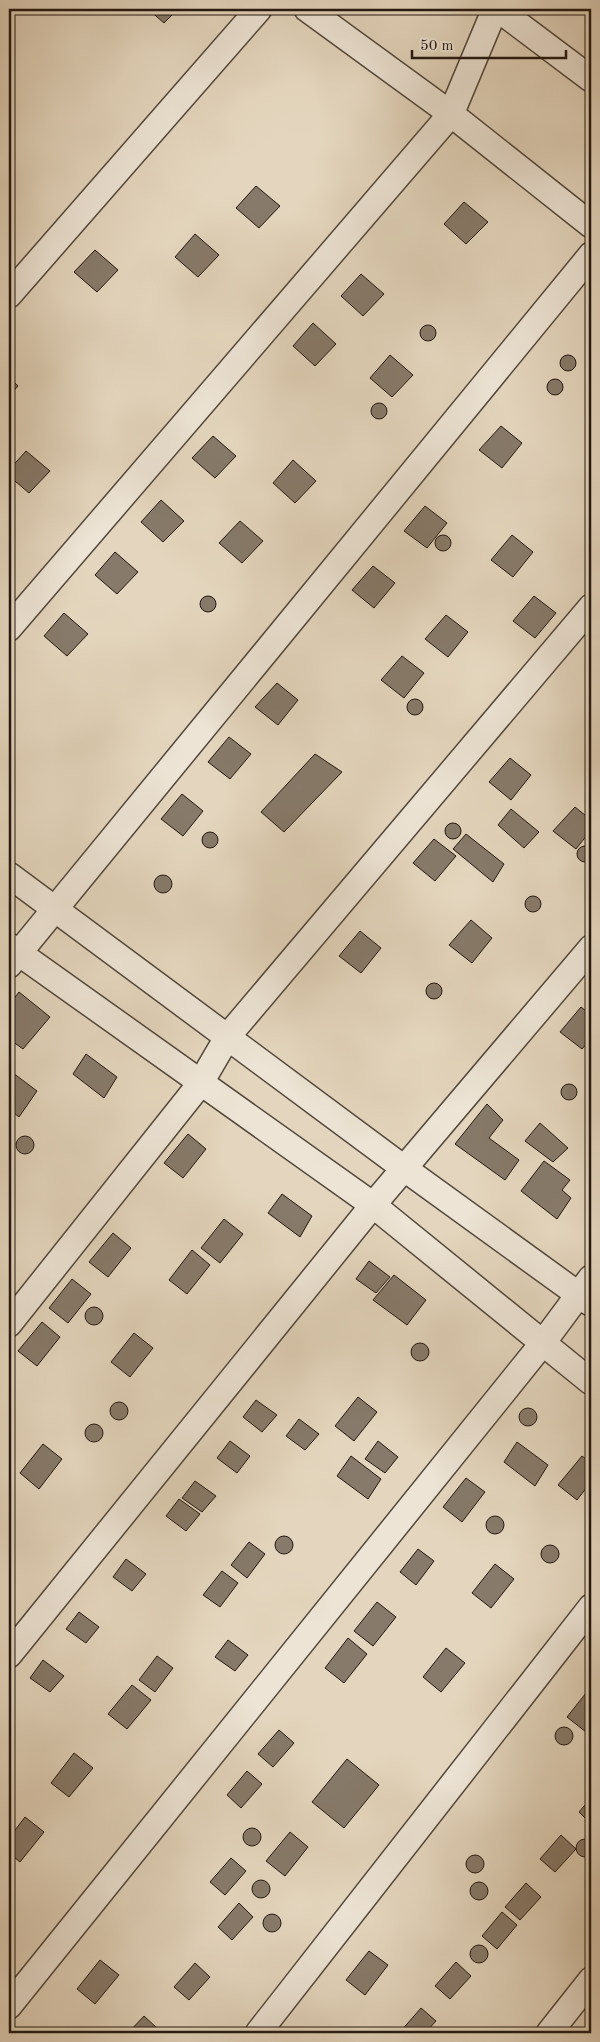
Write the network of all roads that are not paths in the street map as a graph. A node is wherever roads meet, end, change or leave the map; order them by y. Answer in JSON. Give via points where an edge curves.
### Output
{"nodes":[{"id":1,"x":259,"y":9,"type":"edge"},
{"id":2,"x":307,"y":9,"type":"edge"},
{"id":3,"x":497,"y":9,"type":"edge"},
{"id":4,"x":591,"y":79,"type":"edge"},
{"id":5,"x":451,"y":114,"type":"junction"},
{"id":6,"x":591,"y":225,"type":"edge"},
{"id":7,"x":591,"y":256,"type":"edge"},
{"id":8,"x":9,"y":295,"type":"edge"},
{"id":9,"x":591,"y":607,"type":"edge"},
{"id":10,"x":9,"y":628,"type":"edge"},
{"id":11,"x":9,"y":875,"type":"edge"},
{"id":12,"x":52,"y":909,"type":"junction"},
{"id":13,"x":591,"y":948,"type":"edge"},
{"id":14,"x":12,"y":955,"type":"edge"},
{"id":15,"x":228,"y":1036,"type":"junction"},
{"id":16,"x":200,"y":1084,"type":"junction"},
{"id":17,"x":405,"y":1169,"type":"junction"},
{"id":18,"x":374,"y":1205,"type":"junction"},
{"id":19,"x":587,"y":1291,"type":"edge"},
{"id":20,"x":9,"y":1324,"type":"edge"},
{"id":21,"x":542,"y":1344,"type":"junction"},
{"id":22,"x":591,"y":1382,"type":"edge"},
{"id":23,"x":591,"y":1607,"type":"edge"},
{"id":24,"x":9,"y":1655,"type":"edge"},
{"id":25,"x":591,"y":1980,"type":"edge"},
{"id":26,"x":9,"y":2006,"type":"edge"},
{"id":27,"x":258,"y":2033,"type":"edge"},
{"id":28,"x":549,"y":2033,"type":"edge"}],
"edges":[{"from":1,"to":8,"type":"street"},
{"from":2,"to":5,"type":"street"},
{"from":3,"to":4,"type":"street"},
{"from":3,"to":5,"type":"street"},
{"from":5,"to":6,"type":"street"},
{"from":5,"to":10,"type":"street"},
{"from":7,"to":12,"type":"street"},
{"from":9,"to":15,"type":"street"},
{"from":11,"to":12,"type":"street"},
{"from":12,"to":14,"type":"street"},
{"from":12,"to":15,"type":"street"},
{"from":13,"to":17,"type":"street"},
{"from":14,"to":16,"type":"street"},
{"from":15,"to":16,"type":"street"},
{"from":15,"to":17,"type":"street"},
{"from":16,"to":18,"type":"street"},
{"from":16,"to":20,"type":"street"},
{"from":17,"to":18,"type":"street"},
{"from":17,"to":19,"type":"street"},
{"from":18,"to":21,"type":"street"},
{"from":18,"to":24,"type":"street"},
{"from":19,"to":21,"type":"street"},
{"from":21,"to":22,"type":"street"},
{"from":21,"to":26,"type":"street"},
{"from":23,"to":27,"type":"street"},
{"from":25,"to":28,"type":"street"}]}
